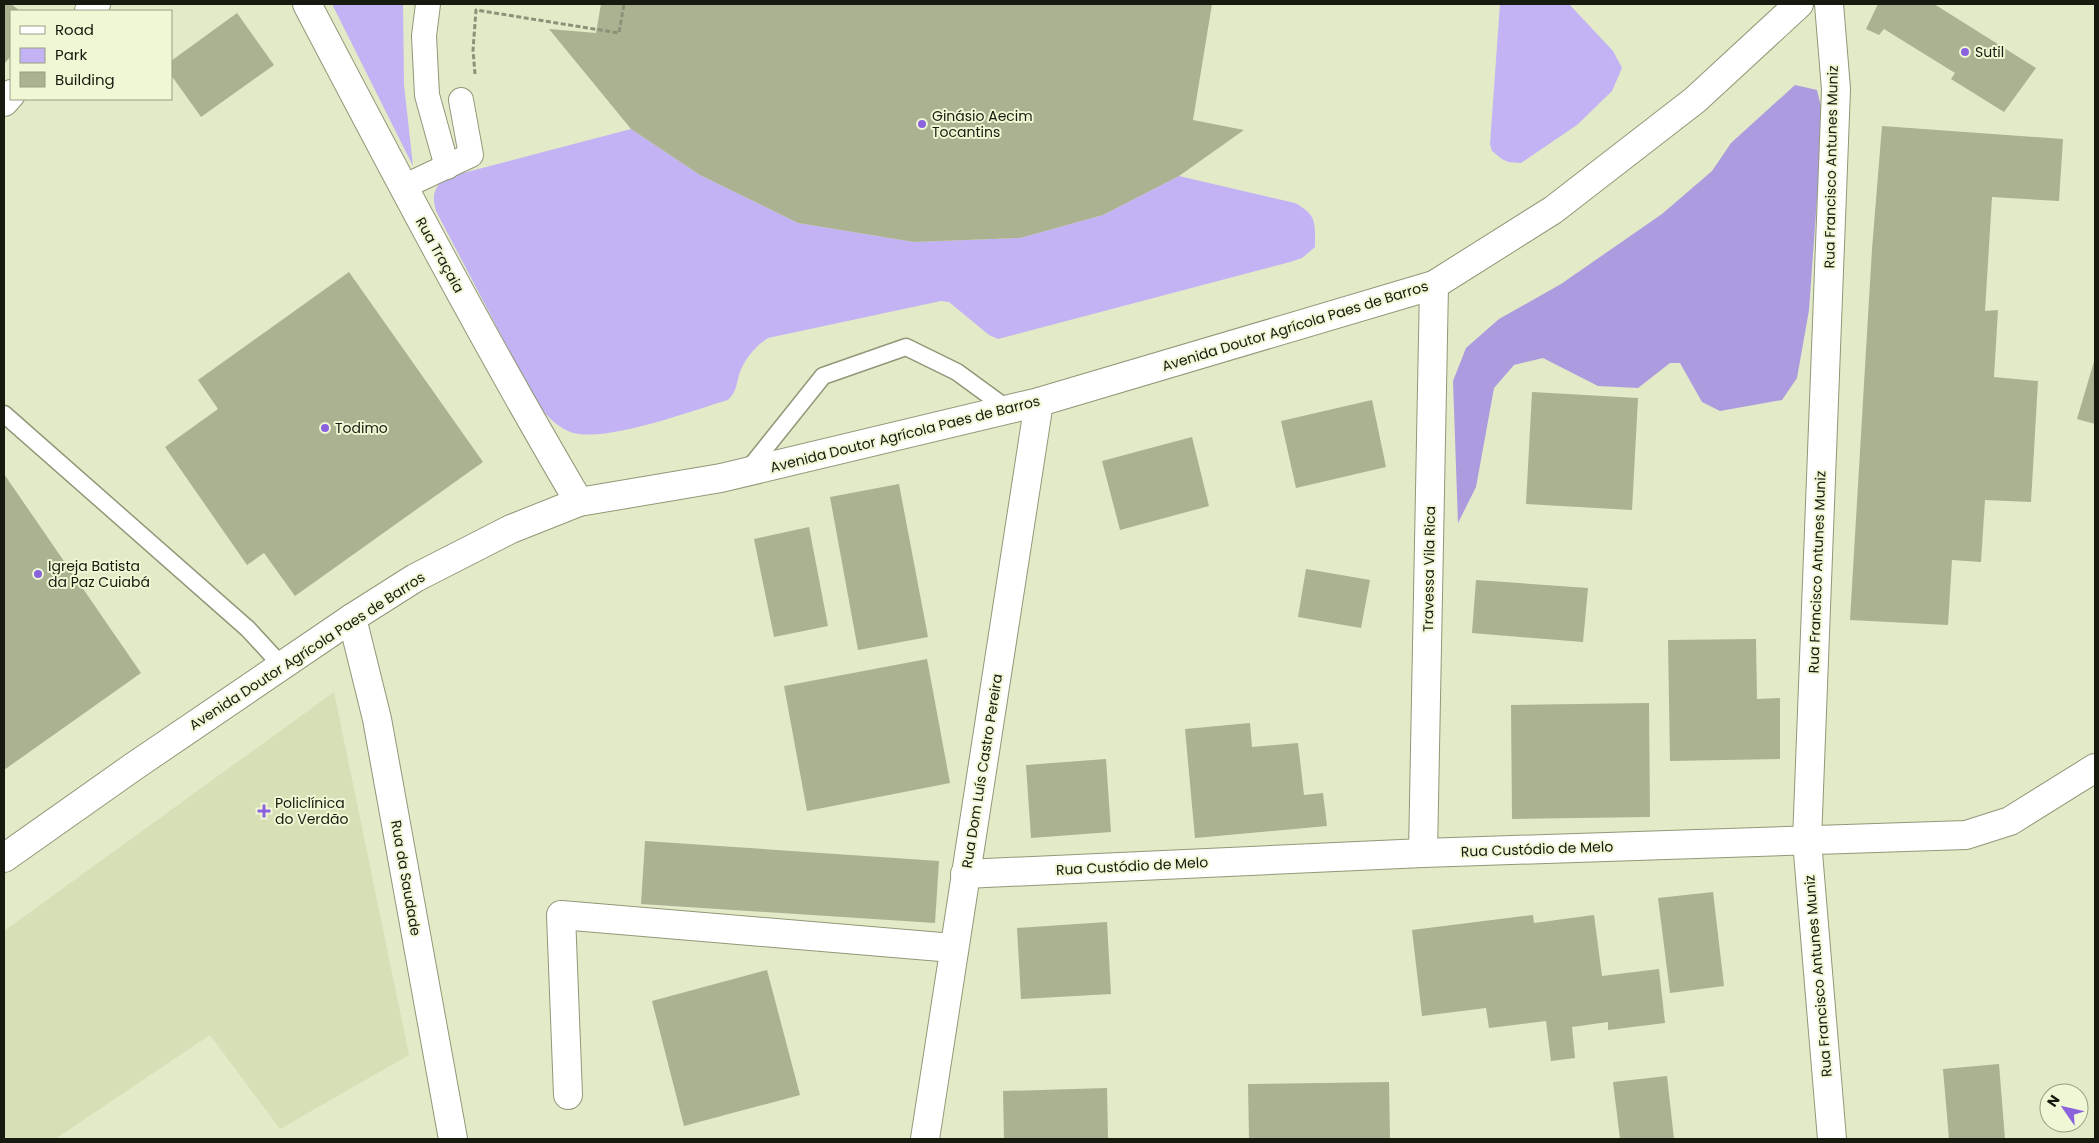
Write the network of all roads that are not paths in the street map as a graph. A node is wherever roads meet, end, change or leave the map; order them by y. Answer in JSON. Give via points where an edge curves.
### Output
{"nodes":[{"id":1,"x":308,"y":4,"type":"edge"},
{"id":2,"x":428,"y":4,"type":"edge"},
{"id":3,"x":1799,"y":4,"type":"edge"},
{"id":4,"x":1830,"y":4,"type":"edge"},
{"id":5,"x":461,"y":100,"type":"road end"},
{"id":6,"x":447,"y":167,"type":"junction"},
{"id":7,"x":403,"y":187,"type":"junction"},
{"id":8,"x":1434,"y":285,"type":"junction"},
{"id":9,"x":1039,"y":402,"type":"junction"},
{"id":10,"x":1009,"y":410,"type":"junction"},
{"id":11,"x":4,"y":414,"type":"edge"},
{"id":12,"x":746,"y":472,"type":"junction"},
{"id":13,"x":579,"y":502,"type":"junction"},
{"id":14,"x":352,"y":618,"type":"junction"},
{"id":15,"x":282,"y":666,"type":"junction"},
{"id":16,"x":2094,"y":769,"type":"edge"},
{"id":17,"x":1806,"y":841,"type":"junction"},
{"id":18,"x":1423,"y":853,"type":"junction"},
{"id":19,"x":4,"y":858,"type":"edge"},
{"id":20,"x":965,"y":874,"type":"junction"},
{"id":21,"x":954,"y":948,"type":"junction"},
{"id":22,"x":568,"y":1096,"type":"dead end"},
{"id":23,"x":453,"y":1139,"type":"edge"},
{"id":24,"x":925,"y":1139,"type":"edge"},
{"id":25,"x":1832,"y":1139,"type":"edge"}],
"edges":[{"from":1,"to":7,"type":"street","name":"Rua Traçaia"},
{"from":2,"to":6,"type":"street","via":[[424,36],[427,95]]},
{"from":3,"to":8,"type":"street","name":"Avenida Doutor Agrícola Paes de Barros","via":[[1695,100],[1561,204]]},
{"from":4,"to":17,"type":"street","name":"Rua Francisco Antunes Muniz","via":[[1836,89]]},
{"from":5,"to":6,"type":"street","via":[[471,155]]},
{"from":6,"to":7,"type":"street"},
{"from":7,"to":13,"type":"street","name":"Rua Traçaia"},
{"from":8,"to":9,"type":"street","name":"Avenida Doutor Agrícola Paes de Barros"},
{"from":8,"to":18,"type":"street","name":"Travessa Vila Rica"},
{"from":9,"to":10,"type":"street","name":"Avenida Doutor Agrícola Paes de Barros"},
{"from":9,"to":20,"type":"street","name":"Rua Dom Luís Castro Pereira"},
{"from":10,"to":12,"type":"street","name":"Avenida Doutor Agrícola Paes de Barros"},
{"from":10,"to":12,"type":"lane","via":[[957,372],[906,347],[823,376]]},
{"from":11,"to":15,"type":"lane","via":[[248,629]]},
{"from":12,"to":13,"type":"street","name":"Avenida Doutor Agrícola Paes de Barros"},
{"from":13,"to":14,"type":"street","name":"Avenida Doutor Agrícola Paes de Barros","via":[[511,528],[415,578]]},
{"from":14,"to":15,"type":"street","name":"Avenida Doutor Agrícola Paes de Barros"},
{"from":14,"to":23,"type":"street","name":"Rua da Saudade","via":[[377,719]]},
{"from":15,"to":19,"type":"street","name":"Avenida Doutor Agrícola Paes de Barros"},
{"from":16,"to":17,"type":"street","name":"Rua Custódio de Melo","via":[[2010,821],[1966,835]]},
{"from":17,"to":18,"type":"street","name":"Rua Custódio de Melo"},
{"from":17,"to":25,"type":"street","name":"Rua Francisco Antunes Muniz"},
{"from":18,"to":20,"type":"street","name":"Rua Custódio de Melo"},
{"from":20,"to":21,"type":"street","name":"Rua Dom Luís Castro Pereira"},
{"from":21,"to":22,"type":"street","via":[[562,915]]},
{"from":21,"to":24,"type":"street","name":"Rua Dom Luís Castro Pereira"}]}
